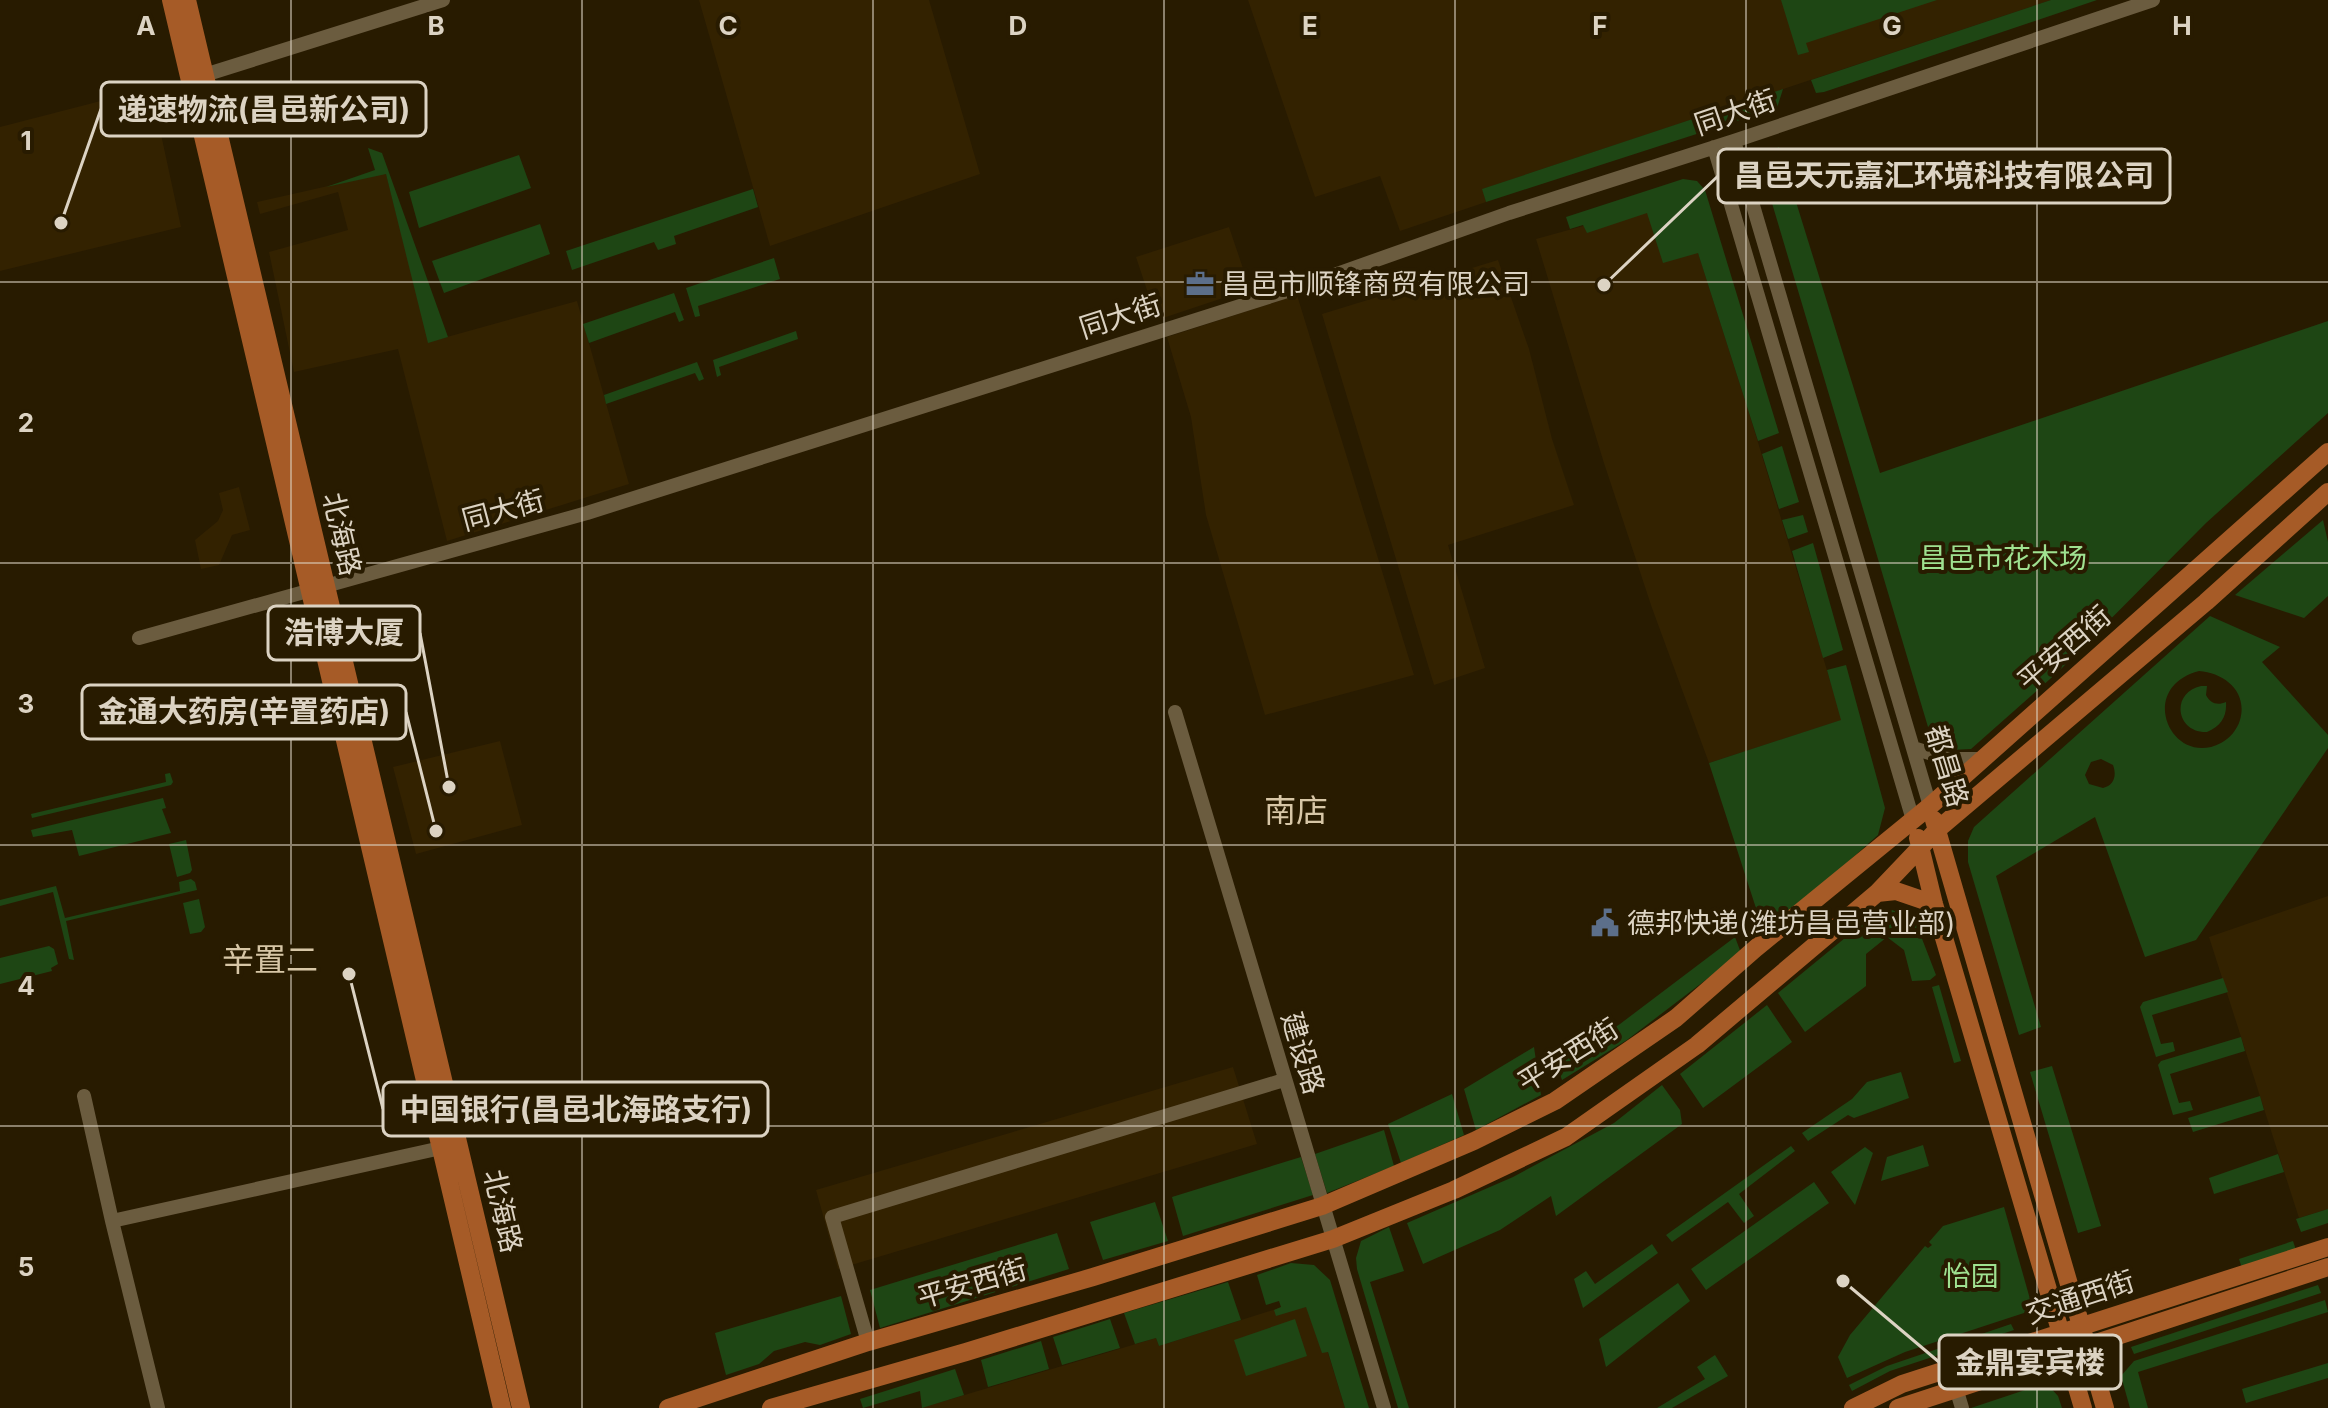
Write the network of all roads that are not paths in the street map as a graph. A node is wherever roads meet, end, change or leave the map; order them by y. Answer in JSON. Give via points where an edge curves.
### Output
{"nodes":[{"id":1,"x":171,"y":0,"type":"edge"},
{"id":2,"x":187,"y":0,"type":"edge"},
{"id":3,"x":443,"y":0,"type":"edge"},
{"id":4,"x":2153,"y":0,"type":"edge"},
{"id":5,"x":197,"y":77,"type":"junction"},
{"id":6,"x":1734,"y":141,"type":"junction"},
{"id":7,"x":1714,"y":147,"type":"junction"},
{"id":8,"x":2328,"y":452,"type":"edge"},
{"id":9,"x":2328,"y":492,"type":"edge"},
{"id":10,"x":318,"y":588,"type":"junction"},
{"id":11,"x":139,"y":638,"type":"dead end"},
{"id":12,"x":1175,"y":712,"type":"dead end"},
{"id":13,"x":1913,"y":748,"type":"junction"},
{"id":14,"x":1981,"y":759,"type":"junction"},
{"id":15,"x":1930,"y":806,"type":"junction"},
{"id":16,"x":1913,"y":820,"type":"junction"},
{"id":17,"x":1937,"y":830,"type":"junction"},
{"id":18,"x":1921,"y":846,"type":"junction"},
{"id":19,"x":1877,"y":893,"type":"junction"},
{"id":20,"x":1934,"y":904,"type":"junction"},
{"id":21,"x":1284,"y":1080,"type":"junction"},
{"id":22,"x":84,"y":1096,"type":"dead end"},
{"id":23,"x":450,"y":1146,"type":"junction"},
{"id":24,"x":1322,"y":1206,"type":"junction"},
{"id":25,"x":112,"y":1221,"type":"junction"},
{"id":26,"x":1333,"y":1239,"type":"junction"},
{"id":27,"x":2328,"y":1247,"type":"edge"},
{"id":28,"x":2328,"y":1267,"type":"edge"},
{"id":29,"x":2082,"y":1326,"type":"junction"},
{"id":30,"x":2061,"y":1333,"type":"junction"},
{"id":31,"x":868,"y":1342,"type":"junction"},
{"id":32,"x":2087,"y":1345,"type":"junction"},
{"id":33,"x":2066,"y":1352,"type":"junction"},
{"id":34,"x":1956,"y":1388,"type":"junction"},
{"id":35,"x":158,"y":1408,"type":"edge"},
{"id":36,"x":502,"y":1408,"type":"edge"},
{"id":37,"x":521,"y":1408,"type":"edge"},
{"id":38,"x":668,"y":1408,"type":"edge"},
{"id":39,"x":771,"y":1408,"type":"edge"},
{"id":40,"x":1384,"y":1408,"type":"edge"},
{"id":41,"x":1853,"y":1408,"type":"edge"},
{"id":42,"x":1898,"y":1408,"type":"edge"},
{"id":43,"x":1962,"y":1408,"type":"edge"},
{"id":44,"x":2083,"y":1408,"type":"edge"},
{"id":45,"x":2105,"y":1408,"type":"edge"}],
"edges":[{"from":1,"to":5,"type":"main road","name":"北海路"},
{"from":2,"to":5,"type":"main road","name":"北海路"},
{"from":3,"to":5,"type":"street"},
{"from":4,"to":6,"type":"street","name":"同大街"},
{"from":5,"to":10,"type":"main road","name":"北海路"},
{"from":6,"to":7,"type":"street","name":"同大街"},
{"from":6,"to":13,"type":"street","name":"都昌路"},
{"from":7,"to":10,"type":"street","name":"同大街","via":[[1303,286],[587,513]]},
{"from":7,"to":16,"type":"street","name":"都昌路"},
{"from":8,"to":14,"type":"main road","name":"平安西街"},
{"from":9,"to":17,"type":"main road","name":"平安西街"},
{"from":10,"to":11,"type":"street","name":"同大街"},
{"from":10,"to":23,"type":"main road","name":"北海路"},
{"from":12,"to":21,"type":"street","name":"建设路"},
{"from":13,"to":14,"type":"street","via":[[1949,759]]},
{"from":13,"to":15,"type":"street","name":"都昌路"},
{"from":14,"to":15,"type":"main road","name":"平安西街"},
{"from":15,"to":16,"type":"main road","name":"平安西街"},
{"from":15,"to":17,"type":"main road","name":"都昌路"},
{"from":16,"to":18,"type":"main road","name":"都昌路"},
{"from":16,"to":24,"type":"main road","name":"平安西街","via":[[1676,1018],[1555,1101]]},
{"from":17,"to":18,"type":"main road","name":"平安西街"},
{"from":17,"to":29,"type":"main road","name":"都昌路"},
{"from":18,"to":19,"type":"main road","name":"平安西街"},
{"from":18,"to":20,"type":"main road","name":"都昌路"},
{"from":19,"to":20,"type":"main road","via":[[1896,891]]},
{"from":19,"to":26,"type":"main road","name":"平安西街","via":[[1697,1045],[1566,1137]]},
{"from":20,"to":30,"type":"main road","name":"都昌路"},
{"from":21,"to":24,"type":"street","name":"建设路"},
{"from":21,"to":31,"type":"street","via":[[832,1217]]},
{"from":22,"to":25,"type":"street"},
{"from":23,"to":25,"type":"street"},
{"from":23,"to":36,"type":"main road","name":"北海路"},
{"from":23,"to":37,"type":"main road","name":"北海路"},
{"from":24,"to":26,"type":"street","name":"建设路"},
{"from":24,"to":31,"type":"main road","name":"平安西街"},
{"from":25,"to":35,"type":"street"},
{"from":26,"to":39,"type":"main road","name":"平安西街"},
{"from":26,"to":40,"type":"street","name":"建设路"},
{"from":27,"to":29,"type":"main road","name":"交通西街"},
{"from":28,"to":32,"type":"main road","name":"交通西街"},
{"from":29,"to":30,"type":"main road","name":"交通西街"},
{"from":29,"to":32,"type":"main road","name":"都昌路"},
{"from":30,"to":33,"type":"main road","name":"都昌路"},
{"from":30,"to":41,"type":"main road","name":"交通西街","via":[[1902,1384]]},
{"from":31,"to":38,"type":"main road","name":"平安西街"},
{"from":32,"to":33,"type":"main road","name":"交通西街"},
{"from":32,"to":45,"type":"main road","name":"都昌路"},
{"from":33,"to":34,"type":"main road","name":"交通西街"},
{"from":33,"to":44,"type":"main road","name":"都昌路"},
{"from":34,"to":42,"type":"main road","name":"交通西街"},
{"from":34,"to":43,"type":"street"}]}
